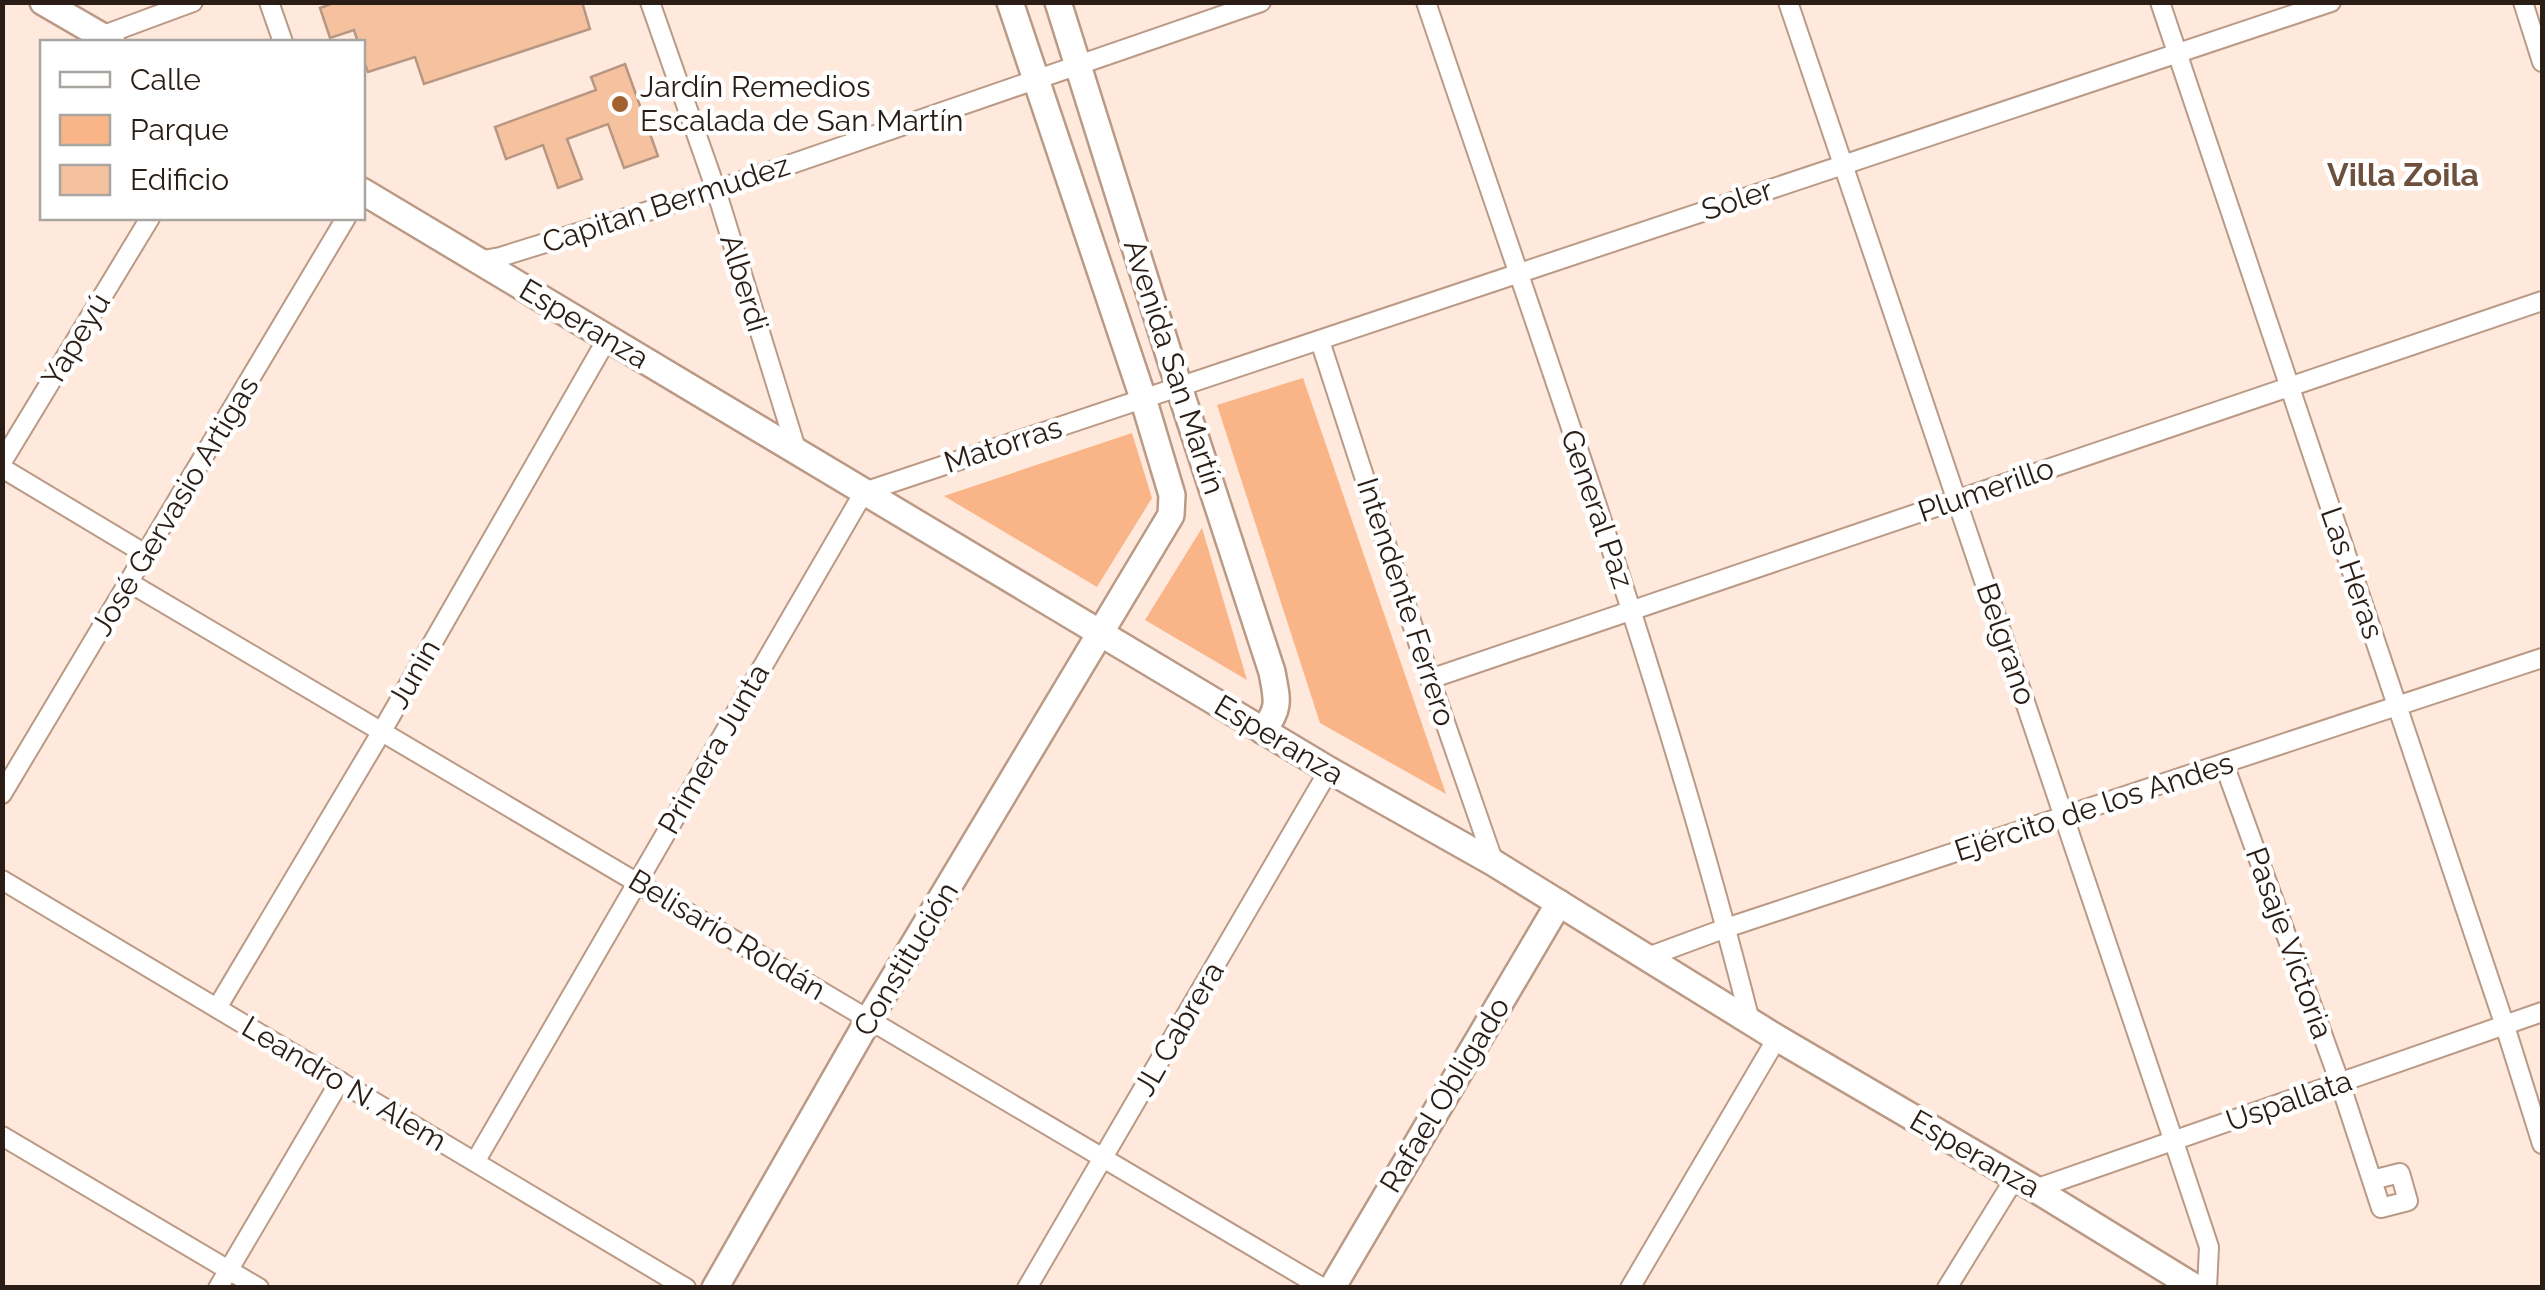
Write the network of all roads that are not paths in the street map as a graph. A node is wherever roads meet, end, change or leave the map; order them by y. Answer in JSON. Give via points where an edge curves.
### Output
{"nodes":[{"id":1,"x":44,"y":2,"type":"edge"},
{"id":2,"x":193,"y":2,"type":"edge"},
{"id":3,"x":270,"y":2,"type":"edge"},
{"id":4,"x":650,"y":2,"type":"edge"},
{"id":5,"x":1010,"y":2,"type":"edge"},
{"id":6,"x":1058,"y":2,"type":"edge"},
{"id":7,"x":1261,"y":2,"type":"edge"},
{"id":8,"x":1426,"y":2,"type":"edge"},
{"id":9,"x":1788,"y":2,"type":"edge"},
{"id":10,"x":2160,"y":2,"type":"edge"},
{"id":11,"x":2331,"y":2,"type":"edge"},
{"id":12,"x":2522,"y":2,"type":"edge"},
{"id":13,"x":107,"y":39,"type":"edge"},
{"id":14,"x":282,"y":40,"type":"edge"},
{"id":15,"x":2177,"y":54,"type":"junction"},
{"id":16,"x":2542,"y":62,"type":"edge"},
{"id":17,"x":1079,"y":65,"type":"junction"},
{"id":18,"x":1036,"y":80,"type":"junction"},
{"id":19,"x":1844,"y":165,"type":"junction"},
{"id":20,"x":716,"y":190,"type":"junction"},
{"id":21,"x":365,"y":193,"type":"edge"},
{"id":22,"x":149,"y":220,"type":"edge"},
{"id":23,"x":345,"y":220,"type":"edge"},
{"id":24,"x":478,"y":262,"type":"junction"},
{"id":25,"x":1518,"y":274,"type":"junction"},
{"id":26,"x":2542,"y":301,"type":"edge"},
{"id":27,"x":607,"y":338,"type":"junction"},
{"id":28,"x":1320,"y":341,"type":"junction"},
{"id":29,"x":1179,"y":387,"type":"junction"},
{"id":30,"x":2290,"y":387,"type":"junction"},
{"id":31,"x":1143,"y":398,"type":"junction"},
{"id":32,"x":797,"y":452,"type":"junction"},
{"id":33,"x":2,"y":465,"type":"edge"},
{"id":34,"x":864,"y":492,"type":"junction"},
{"id":35,"x":1957,"y":500,"type":"junction"},
{"id":36,"x":146,"y":554,"type":"junction"},
{"id":37,"x":130,"y":583,"type":"junction"},
{"id":38,"x":1632,"y":610,"type":"junction"},
{"id":39,"x":1100,"y":633,"type":"junction"},
{"id":40,"x":2542,"y":658,"type":"edge"},
{"id":41,"x":1430,"y":679,"type":"junction"},
{"id":42,"x":2397,"y":706,"type":"junction"},
{"id":43,"x":1263,"y":730,"type":"junction"},
{"id":44,"x":382,"y":731,"type":"junction"},
{"id":45,"x":2224,"y":764,"type":"junction"},
{"id":46,"x":1329,"y":770,"type":"junction"},
{"id":47,"x":2,"y":794,"type":"edge"},
{"id":48,"x":2065,"y":818,"type":"junction"},
{"id":49,"x":1494,"y":863,"type":"junction"},
{"id":50,"x":2,"y":880,"type":"edge"},
{"id":51,"x":637,"y":882,"type":"junction"},
{"id":52,"x":1559,"y":903,"type":"junction"},
{"id":53,"x":1726,"y":928,"type":"junction"},
{"id":54,"x":1646,"y":958,"type":"junction"},
{"id":55,"x":217,"y":1008,"type":"junction"},
{"id":56,"x":2542,"y":1012,"type":"edge"},
{"id":57,"x":870,"y":1020,"type":"junction"},
{"id":58,"x":1750,"y":1021,"type":"junction"},
{"id":59,"x":2505,"y":1026,"type":"junction"},
{"id":60,"x":1776,"y":1038,"type":"junction"},
{"id":61,"x":340,"y":1081,"type":"junction"},
{"id":62,"x":2340,"y":1084,"type":"junction"},
{"id":63,"x":2,"y":1136,"type":"edge"},
{"id":64,"x":2174,"y":1142,"type":"junction"},
{"id":65,"x":2542,"y":1144,"type":"edge"},
{"id":66,"x":1104,"y":1158,"type":"junction"},
{"id":67,"x":474,"y":1162,"type":"junction"},
{"id":68,"x":2372,"y":1180,"type":"dead end"},
{"id":69,"x":2025,"y":1183,"type":"junction"},
{"id":70,"x":229,"y":1270,"type":"junction"},
{"id":71,"x":218,"y":1288,"type":"edge"},
{"id":72,"x":259,"y":1288,"type":"edge"},
{"id":73,"x":686,"y":1288,"type":"edge"},
{"id":74,"x":715,"y":1288,"type":"edge"},
{"id":75,"x":1027,"y":1288,"type":"edge"},
{"id":76,"x":1324,"y":1288,"type":"edge"},
{"id":77,"x":1332,"y":1288,"type":"edge"},
{"id":78,"x":1630,"y":1288,"type":"edge"},
{"id":79,"x":1947,"y":1288,"type":"edge"},
{"id":80,"x":2196,"y":1288,"type":"edge"},
{"id":81,"x":2207,"y":1288,"type":"edge"}],
"edges":[{"from":1,"to":13,"type":"main road"},
{"from":2,"to":13,"type":"street"},
{"from":3,"to":14,"type":"street"},
{"from":4,"to":20,"type":"street","name":"Alberdi"},
{"from":5,"to":18,"type":"main road","name":"Avenida San Martín"},
{"from":6,"to":17,"type":"main road","name":"Avenida San Martín"},
{"from":7,"to":17,"type":"street","name":"Capitan Bermudez"},
{"from":8,"to":25,"type":"street","name":"General Paz"},
{"from":9,"to":19,"type":"street","name":"Belgrano"},
{"from":10,"to":15,"type":"street","name":"Las Heras"},
{"from":11,"to":15,"type":"street","name":"Soler"},
{"from":12,"to":16,"type":"street"},
{"from":15,"to":19,"type":"street","name":"Soler"},
{"from":15,"to":30,"type":"street","name":"Las Heras"},
{"from":17,"to":18,"type":"street","name":"Capitan Bermudez"},
{"from":17,"to":29,"type":"main road","name":"Avenida San Martín"},
{"from":18,"to":20,"type":"street","name":"Capitan Bermudez"},
{"from":18,"to":31,"type":"main road","name":"Avenida San Martín"},
{"from":19,"to":25,"type":"street","name":"Soler"},
{"from":19,"to":35,"type":"street","name":"Belgrano"},
{"from":20,"to":24,"type":"street","name":"Capitan Bermudez"},
{"from":20,"to":32,"type":"street","name":"Alberdi"},
{"from":21,"to":24,"type":"main road","name":"Esperanza"},
{"from":22,"to":33,"type":"street","name":"Yapeyú"},
{"from":23,"to":36,"type":"street","name":"José Gervasio Artigas"},
{"from":24,"to":27,"type":"main road","name":"Esperanza"},
{"from":25,"to":28,"type":"street","name":"Soler"},
{"from":25,"to":38,"type":"street","name":"General Paz"},
{"from":26,"to":30,"type":"street","name":"Plumerillo"},
{"from":27,"to":32,"type":"main road","name":"Esperanza"},
{"from":27,"to":44,"type":"street","name":"Junin"},
{"from":28,"to":29,"type":"street","name":"Soler"},
{"from":28,"to":41,"type":"street","name":"Intendente Ferrero"},
{"from":29,"to":31,"type":"street","name":"Soler"},
{"from":29,"to":43,"type":"main road","name":"Avenida San Martín","via":[[1272,672],[1277,702]]},
{"from":30,"to":35,"type":"street","name":"Plumerillo"},
{"from":30,"to":42,"type":"street","name":"Las Heras"},
{"from":31,"to":34,"type":"street","name":"Matorras"},
{"from":31,"to":39,"type":"main road","name":"Avenida San Martín","via":[[1172,494],[1171,516]]},
{"from":32,"to":34,"type":"main road","name":"Esperanza"},
{"from":33,"to":36,"type":"street"},
{"from":34,"to":39,"type":"main road","name":"Esperanza"},
{"from":34,"to":51,"type":"street","name":"Primera Junta"},
{"from":35,"to":38,"type":"street","name":"Plumerillo"},
{"from":35,"to":48,"type":"street","name":"Belgrano"},
{"from":36,"to":37,"type":"street","name":"José Gervasio Artigas"},
{"from":37,"to":44,"type":"street","name":"Belisario Roldán"},
{"from":37,"to":47,"type":"street","name":"José Gervasio Artigas"},
{"from":38,"to":41,"type":"street","name":"Plumerillo"},
{"from":38,"to":53,"type":"street","name":"General Paz"},
{"from":39,"to":43,"type":"main road","name":"Esperanza"},
{"from":39,"to":57,"type":"main road","name":"Constitución"},
{"from":40,"to":42,"type":"street","name":"Ejército de los Andes"},
{"from":41,"to":49,"type":"street","name":"Intendente Ferrero"},
{"from":42,"to":45,"type":"street","name":"Ejército de los Andes"},
{"from":42,"to":59,"type":"street","name":"Las Heras"},
{"from":43,"to":46,"type":"main road","name":"Esperanza"},
{"from":44,"to":51,"type":"street","name":"Belisario Roldán"},
{"from":44,"to":55,"type":"street","name":"Junin"},
{"from":45,"to":48,"type":"street","name":"Ejército de los Andes"},
{"from":45,"to":62,"type":"street","name":"Pasaje Victoria"},
{"from":46,"to":49,"type":"main road","name":"Esperanza"},
{"from":46,"to":66,"type":"street","name":"JL Cabrera"},
{"from":48,"to":53,"type":"street","name":"Ejército de los Andes"},
{"from":48,"to":64,"type":"street","name":"Belgrano"},
{"from":49,"to":52,"type":"main road","name":"Esperanza"},
{"from":50,"to":55,"type":"street","name":"Leandro N. Alem"},
{"from":51,"to":57,"type":"street","name":"Belisario Roldán"},
{"from":51,"to":67,"type":"street","name":"Primera Junta"},
{"from":52,"to":54,"type":"main road","name":"Esperanza"},
{"from":52,"to":77,"type":"main road","name":"Rafael Obligado"},
{"from":53,"to":54,"type":"street","name":"Ejército de los Andes"},
{"from":53,"to":58,"type":"street","name":"General Paz"},
{"from":54,"to":58,"type":"main road","name":"Esperanza"},
{"from":55,"to":61,"type":"street","name":"Leandro N. Alem"},
{"from":56,"to":59,"type":"street","name":"Uspallata"},
{"from":57,"to":66,"type":"street","name":"Belisario Roldán"},
{"from":57,"to":74,"type":"main road","name":"Constitución"},
{"from":58,"to":60,"type":"main road","name":"Esperanza"},
{"from":59,"to":62,"type":"street","name":"Uspallata"},
{"from":59,"to":65,"type":"street","name":"Las Heras"},
{"from":60,"to":69,"type":"main road","name":"Esperanza"},
{"from":60,"to":78,"type":"street"},
{"from":61,"to":67,"type":"street","name":"Leandro N. Alem"},
{"from":61,"to":70,"type":"street"},
{"from":62,"to":64,"type":"street","name":"Uspallata"},
{"from":62,"to":68,"type":"street","name":"Pasaje Victoria"},
{"from":63,"to":70,"type":"street"},
{"from":64,"to":69,"type":"street","name":"Uspallata"},
{"from":64,"to":81,"type":"street","name":"Belgrano","via":[[2208,1248]]},
{"from":66,"to":75,"type":"street","name":"JL Cabrera"},
{"from":66,"to":76,"type":"street","name":"Belisario Roldán"},
{"from":67,"to":73,"type":"street","name":"Leandro N. Alem"},
{"from":69,"to":79,"type":"street"},
{"from":69,"to":80,"type":"main road","name":"Esperanza"},
{"from":70,"to":71,"type":"street"},
{"from":70,"to":72,"type":"street"}]}
